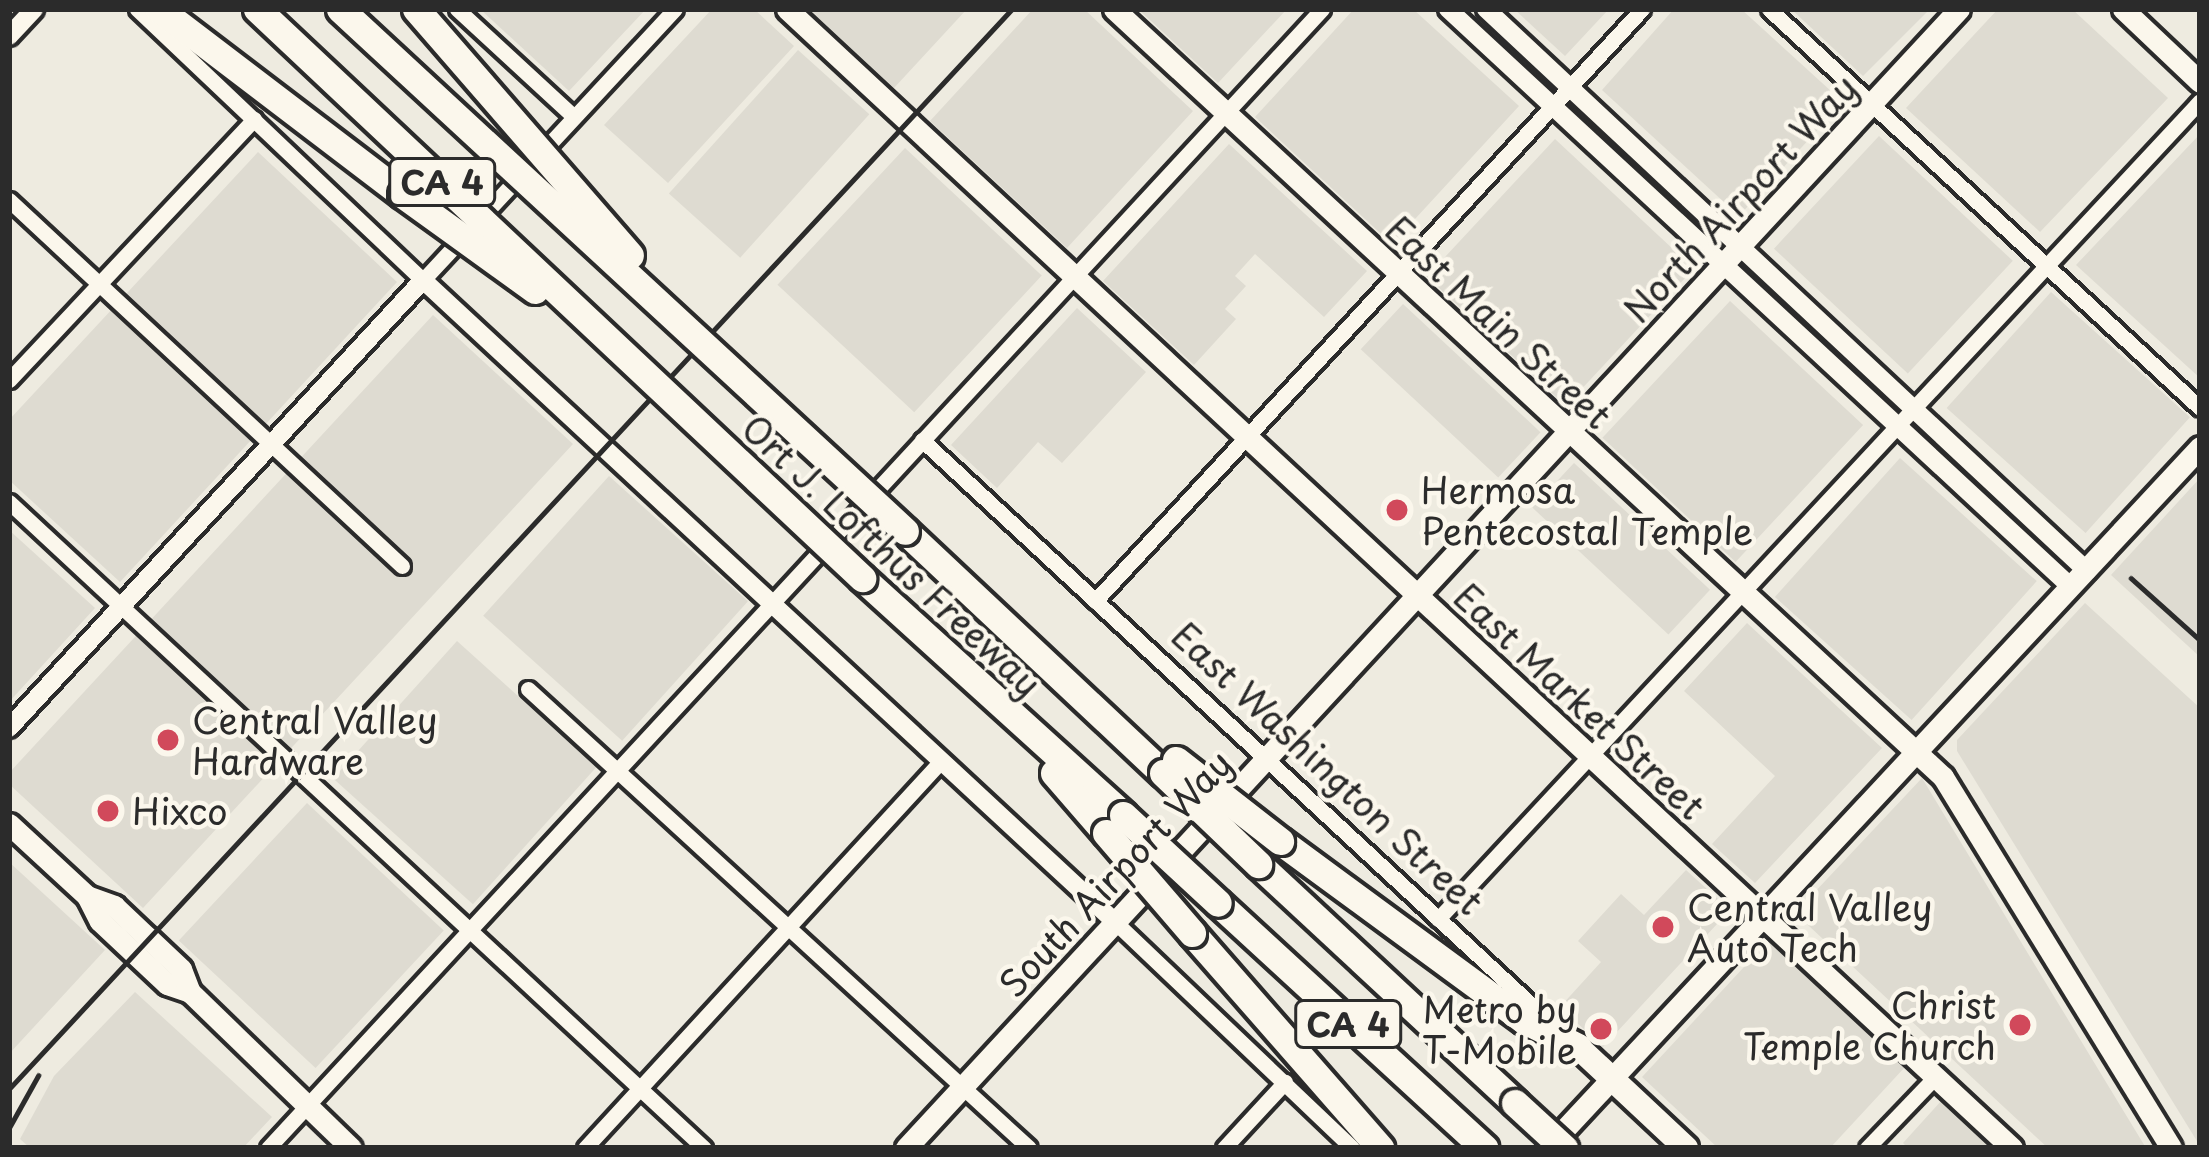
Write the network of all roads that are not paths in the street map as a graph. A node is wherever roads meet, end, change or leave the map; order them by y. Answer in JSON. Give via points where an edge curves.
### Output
{"nodes":[{"id":1,"x":34,"y":9,"type":"edge"},
{"id":2,"x":137,"y":9,"type":"edge"},
{"id":3,"x":159,"y":9,"type":"edge"},
{"id":4,"x":257,"y":9,"type":"edge"},
{"id":5,"x":340,"y":9,"type":"edge"},
{"id":6,"x":416,"y":9,"type":"edge"},
{"id":7,"x":458,"y":9,"type":"edge"},
{"id":8,"x":675,"y":9,"type":"edge"},
{"id":9,"x":787,"y":9,"type":"edge"},
{"id":10,"x":1114,"y":9,"type":"edge"},
{"id":11,"x":1322,"y":9,"type":"edge"},
{"id":12,"x":1448,"y":9,"type":"edge"},
{"id":13,"x":1486,"y":9,"type":"edge"},
{"id":14,"x":1642,"y":9,"type":"edge"},
{"id":15,"x":1769,"y":9,"type":"edge"},
{"id":16,"x":1959,"y":9,"type":"edge"},
{"id":17,"x":2123,"y":9,"type":"edge"},
{"id":18,"x":9,"y":36,"type":"edge"},
{"id":19,"x":2200,"y":82,"type":"edge"},
{"id":20,"x":1570,"y":87,"type":"junction"},
{"id":21,"x":2200,"y":101,"type":"edge"},
{"id":22,"x":1872,"y":104,"type":"junction"},
{"id":23,"x":1552,"y":106,"type":"junction"},
{"id":24,"x":1225,"y":112,"type":"junction"},
{"id":25,"x":574,"y":117,"type":"junction"},
{"id":26,"x":254,"y":119,"type":"junction"},
{"id":27,"x":9,"y":200,"type":"edge"},
{"id":28,"x":1740,"y":244,"type":"junction"},
{"id":29,"x":1720,"y":265,"type":"junction"},
{"id":30,"x":2046,"y":266,"type":"junction"},
{"id":31,"x":1398,"y":272,"type":"junction"},
{"id":32,"x":1073,"y":276,"type":"junction"},
{"id":33,"x":424,"y":280,"type":"junction"},
{"id":34,"x":98,"y":284,"type":"junction"},
{"id":35,"x":713,"y":350,"type":"junction"},
{"id":36,"x":626,"y":356,"type":"junction"},
{"id":37,"x":9,"y":380,"type":"edge"},
{"id":38,"x":2200,"y":408,"type":"edge"},
{"id":39,"x":1915,"y":410,"type":"junction"},
{"id":40,"x":1898,"y":427,"type":"junction"},
{"id":41,"x":1570,"y":432,"type":"junction"},
{"id":42,"x":1245,"y":435,"type":"junction"},
{"id":43,"x":922,"y":440,"type":"junction"},
{"id":44,"x":269,"y":446,"type":"junction"},
{"id":45,"x":2200,"y":446,"type":"edge"},
{"id":46,"x":9,"y":502,"type":"edge"},
{"id":47,"x":402,"y":566,"type":"dead end"},
{"id":48,"x":2079,"y":579,"type":"junction"},
{"id":49,"x":1742,"y":592,"type":"junction"},
{"id":50,"x":1418,"y":596,"type":"junction"},
{"id":51,"x":1095,"y":601,"type":"junction"},
{"id":52,"x":772,"y":603,"type":"junction"},
{"id":53,"x":122,"y":607,"type":"junction"},
{"id":54,"x":528,"y":689,"type":"dead end"},
{"id":55,"x":9,"y":728,"type":"edge"},
{"id":56,"x":1916,"y":749,"type":"junction"},
{"id":57,"x":1590,"y":756,"type":"junction"},
{"id":58,"x":1265,"y":760,"type":"junction"},
{"id":59,"x":941,"y":761,"type":"junction"},
{"id":60,"x":618,"y":767,"type":"junction"},
{"id":61,"x":1169,"y":767,"type":"junction"},
{"id":62,"x":9,"y":824,"type":"edge"},
{"id":63,"x":1115,"y":824,"type":"junction"},
{"id":64,"x":1762,"y":916,"type":"junction"},
{"id":65,"x":1438,"y":919,"type":"junction"},
{"id":66,"x":1115,"y":922,"type":"junction"},
{"id":67,"x":790,"y":926,"type":"junction"},
{"id":68,"x":468,"y":928,"type":"junction"},
{"id":69,"x":1578,"y":1047,"type":"junction"},
{"id":70,"x":1935,"y":1077,"type":"junction"},
{"id":71,"x":1612,"y":1078,"type":"junction"},
{"id":72,"x":1285,"y":1082,"type":"junction"},
{"id":73,"x":963,"y":1087,"type":"junction"},
{"id":74,"x":640,"y":1088,"type":"junction"},
{"id":75,"x":308,"y":1105,"type":"junction"},
{"id":76,"x":1481,"y":1146,"type":"edge"},
{"id":77,"x":268,"y":1148,"type":"edge"},
{"id":78,"x":351,"y":1148,"type":"edge"},
{"id":79,"x":585,"y":1148,"type":"edge"},
{"id":80,"x":704,"y":1148,"type":"edge"},
{"id":81,"x":906,"y":1148,"type":"edge"},
{"id":82,"x":1028,"y":1148,"type":"edge"},
{"id":83,"x":1224,"y":1148,"type":"edge"},
{"id":84,"x":1352,"y":1148,"type":"edge"},
{"id":85,"x":1380,"y":1148,"type":"edge"},
{"id":86,"x":1547,"y":1148,"type":"edge"},
{"id":87,"x":1564,"y":1148,"type":"edge"},
{"id":88,"x":1686,"y":1148,"type":"edge"},
{"id":89,"x":1868,"y":1148,"type":"edge"},
{"id":90,"x":2012,"y":1148,"type":"edge"},
{"id":91,"x":2171,"y":1148,"type":"edge"}],
"edges":[{"from":1,"to":18,"type":"street"},
{"from":2,"to":26,"type":"street"},
{"from":3,"to":36,"type":"highway","bridge":true},
{"from":4,"to":36,"type":"highway","name":"Ort J. Lofthus Freeway","number":"CA 4","bridge":true},
{"from":5,"to":35,"type":"highway","name":"Ort J. Lofthus Freeway","number":"CA 4","bridge":true},
{"from":6,"to":35,"type":"highway","bridge":true},
{"from":7,"to":25,"type":"street"},
{"from":8,"to":25,"type":"street"},
{"from":9,"to":32,"type":"main road","name":"East Market Street"},
{"from":10,"to":24,"type":"main road","name":"East Main Street"},
{"from":11,"to":24,"type":"street"},
{"from":12,"to":23,"type":"street"},
{"from":13,"to":20,"type":"street"},
{"from":14,"to":20,"type":"street"},
{"from":15,"to":22,"type":"street"},
{"from":16,"to":22,"type":"main road","name":"North Airport Way"},
{"from":17,"to":19,"type":"main road"},
{"from":20,"to":23,"type":"street"},
{"from":20,"to":28,"type":"street"},
{"from":21,"to":30,"type":"street"},
{"from":22,"to":28,"type":"main road","name":"North Airport Way"},
{"from":22,"to":30,"type":"street"},
{"from":23,"to":29,"type":"street"},
{"from":23,"to":31,"type":"street"},
{"from":24,"to":31,"type":"main road","name":"East Main Street"},
{"from":24,"to":32,"type":"street"},
{"from":25,"to":33,"type":"street"},
{"from":26,"to":33,"type":"street"},
{"from":26,"to":34,"type":"street"},
{"from":27,"to":34,"type":"street"},
{"from":28,"to":29,"type":"main road","name":"North Airport Way"},
{"from":28,"to":39,"type":"street"},
{"from":29,"to":40,"type":"street"},
{"from":29,"to":41,"type":"main road","name":"North Airport Way"},
{"from":30,"to":38,"type":"street"},
{"from":30,"to":39,"type":"street"},
{"from":31,"to":41,"type":"main road","name":"East Main Street"},
{"from":31,"to":42,"type":"street"},
{"from":32,"to":42,"type":"main road","name":"East Market Street"},
{"from":32,"to":43,"type":"street"},
{"from":33,"to":44,"type":"street"},
{"from":33,"to":52,"type":"street"},
{"from":34,"to":37,"type":"street"},
{"from":34,"to":44,"type":"street"},
{"from":35,"to":61,"type":"highway","name":"Ort J. Lofthus Freeway","number":"CA 4","bridge":true},
{"from":36,"to":63,"type":"highway","name":"Ort J. Lofthus Freeway","number":"CA 4","bridge":true},
{"from":39,"to":40,"type":"street"},
{"from":39,"to":48,"type":"street"},
{"from":40,"to":48,"type":"street"},
{"from":40,"to":49,"type":"street"},
{"from":41,"to":49,"type":"main road","name":"East Main Street"},
{"from":41,"to":50,"type":"main road","name":"South Airport Way"},
{"from":42,"to":50,"type":"main road","name":"East Market Street"},
{"from":42,"to":51,"type":"street"},
{"from":43,"to":51,"type":"street","name":"East Washington Street"},
{"from":43,"to":52,"type":"street"},
{"from":44,"to":47,"type":"street"},
{"from":44,"to":53,"type":"street"},
{"from":45,"to":48,"type":"main road"},
{"from":46,"to":53,"type":"street"},
{"from":48,"to":56,"type":"main road"},
{"from":49,"to":56,"type":"main road","name":"East Main Street"},
{"from":49,"to":57,"type":"street"},
{"from":50,"to":57,"type":"main road","name":"East Market Street"},
{"from":50,"to":58,"type":"main road","name":"South Airport Way"},
{"from":51,"to":58,"type":"street","name":"East Washington Street"},
{"from":52,"to":59,"type":"street"},
{"from":52,"to":60,"type":"street"},
{"from":53,"to":55,"type":"street"},
{"from":53,"to":68,"type":"street"},
{"from":54,"to":60,"type":"street"},
{"from":56,"to":64,"type":"main road"},
{"from":56,"to":91,"type":"main road","name":"East Main Street","via":[[1943,777]]},
{"from":57,"to":64,"type":"main road","name":"East Market Street"},
{"from":57,"to":65,"type":"street"},
{"from":58,"to":65,"type":"street","name":"East Washington Street"},
{"from":58,"to":66,"type":"main road","name":"South Airport Way"},
{"from":59,"to":66,"type":"street"},
{"from":59,"to":67,"type":"street"},
{"from":60,"to":67,"type":"street"},
{"from":60,"to":68,"type":"street"},
{"from":61,"to":69,"type":"highway","bridge":true,"via":[[1524,1020]]},
{"from":61,"to":87,"type":"highway","number":"CA 4","bridge":true,"via":[[1258,864]]},
{"from":62,"to":75,"type":"main road","via":[[87,896],[114,906]]},
{"from":63,"to":76,"type":"highway","number":"CA 4","bridge":true,"via":[[1218,903]]},
{"from":63,"to":85,"type":"highway","bridge":true,"via":[[1192,933]]},
{"from":64,"to":70,"type":"main road","name":"East Market Street"},
{"from":64,"to":71,"type":"main road"},
{"from":65,"to":69,"type":"street","name":"East Washington Street"},
{"from":66,"to":72,"type":"street"},
{"from":66,"to":73,"type":"main road","name":"South Airport Way"},
{"from":67,"to":73,"type":"street"},
{"from":67,"to":74,"type":"street"},
{"from":68,"to":74,"type":"street"},
{"from":68,"to":75,"type":"street"},
{"from":69,"to":71,"type":"main road","name":"East Washington Street"},
{"from":70,"to":89,"type":"street"},
{"from":70,"to":90,"type":"main road","name":"East Market Street"},
{"from":71,"to":86,"type":"main road"},
{"from":71,"to":88,"type":"main road","name":"East Washington Street"},
{"from":72,"to":83,"type":"street"},
{"from":72,"to":84,"type":"street"},
{"from":73,"to":81,"type":"main road","name":"South Airport Way"},
{"from":73,"to":82,"type":"street"},
{"from":74,"to":79,"type":"street"},
{"from":74,"to":80,"type":"street"},
{"from":75,"to":77,"type":"street"},
{"from":75,"to":78,"type":"main road"}]}
